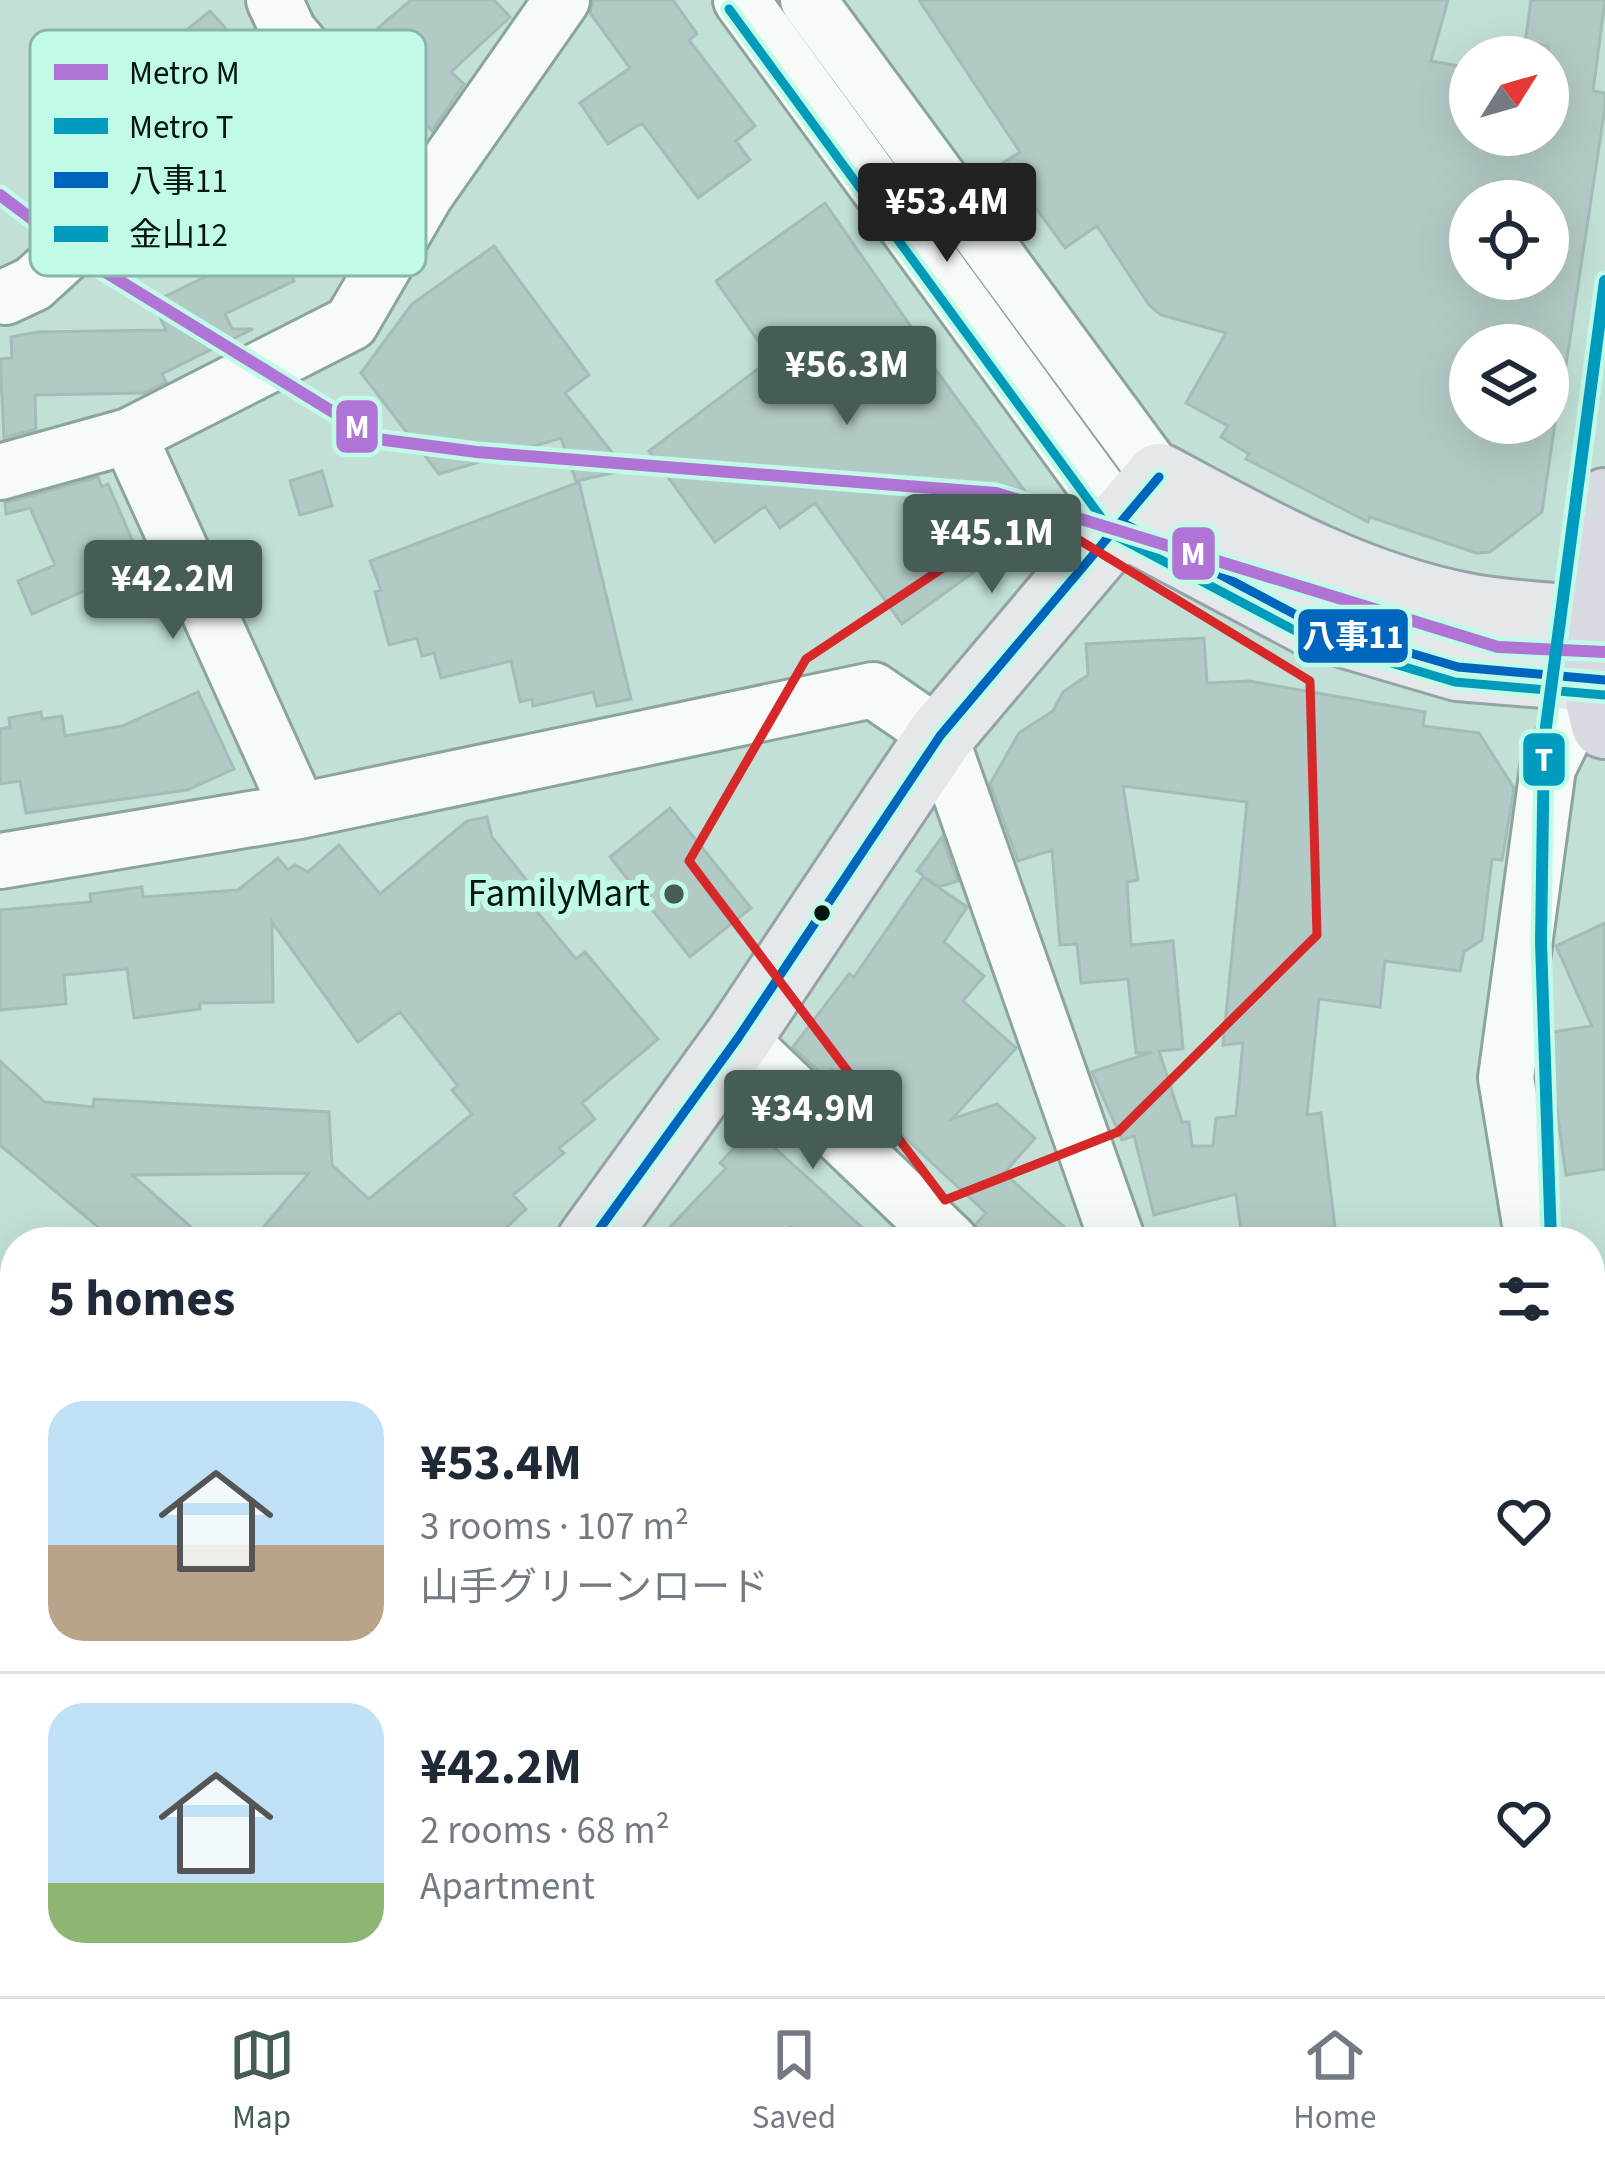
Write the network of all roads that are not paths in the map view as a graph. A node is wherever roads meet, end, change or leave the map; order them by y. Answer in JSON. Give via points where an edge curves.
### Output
{"nodes":[{"id":1,"x":274,"y":0,"type":"edge"},
{"id":2,"x":562,"y":0,"type":"edge"},
{"id":3,"x":741,"y":0,"type":"edge"},
{"id":4,"x":808,"y":0,"type":"edge"},
{"id":5,"x":288,"y":30,"type":"edge"},
{"id":6,"x":426,"y":194,"type":"edge"},
{"id":7,"x":42,"y":276,"type":"edge"},
{"id":8,"x":378,"y":276,"type":"edge"},
{"id":9,"x":2,"y":299,"type":"edge"},
{"id":10,"x":129,"y":436,"type":"junction"},
{"id":11,"x":0,"y":472,"type":"edge"},
{"id":12,"x":1141,"y":500,"type":"junction"},
{"id":13,"x":1605,"y":502,"type":"edge"},
{"id":14,"x":1599,"y":665,"type":"edge"},
{"id":15,"x":940,"y":736,"type":"junction"},
{"id":16,"x":299,"y":811,"type":"junction"},
{"id":17,"x":0,"y":861,"type":"edge"},
{"id":18,"x":738,"y":1038,"type":"junction"},
{"id":19,"x":601,"y":1227,"type":"edge"},
{"id":20,"x":935,"y":1227,"type":"edge"},
{"id":21,"x":1113,"y":1227,"type":"edge"},
{"id":22,"x":1531,"y":1227,"type":"edge"}],
"edges":[{"from":1,"to":5,"type":"street"},
{"from":2,"to":6,"type":"street"},
{"from":3,"to":12,"type":"street"},
{"from":4,"to":12,"type":"street"},
{"from":7,"to":9,"type":"street"},
{"from":8,"to":10,"type":"street","via":[[351,323]]},
{"from":10,"to":11,"type":"street"},
{"from":10,"to":16,"type":"street"},
{"from":12,"to":14,"type":"main road","via":[[1315,625],[1458,667]]},
{"from":12,"to":15,"type":"main road"},
{"from":13,"to":14,"type":"highway"},
{"from":14,"to":22,"type":"street","via":[[1548,768],[1506,1078]]},
{"from":15,"to":16,"type":"street","via":[[873,690]]},
{"from":15,"to":18,"type":"main road"},
{"from":15,"to":21,"type":"street"},
{"from":16,"to":17,"type":"street"},
{"from":18,"to":19,"type":"main road"},
{"from":18,"to":20,"type":"street"}]}
